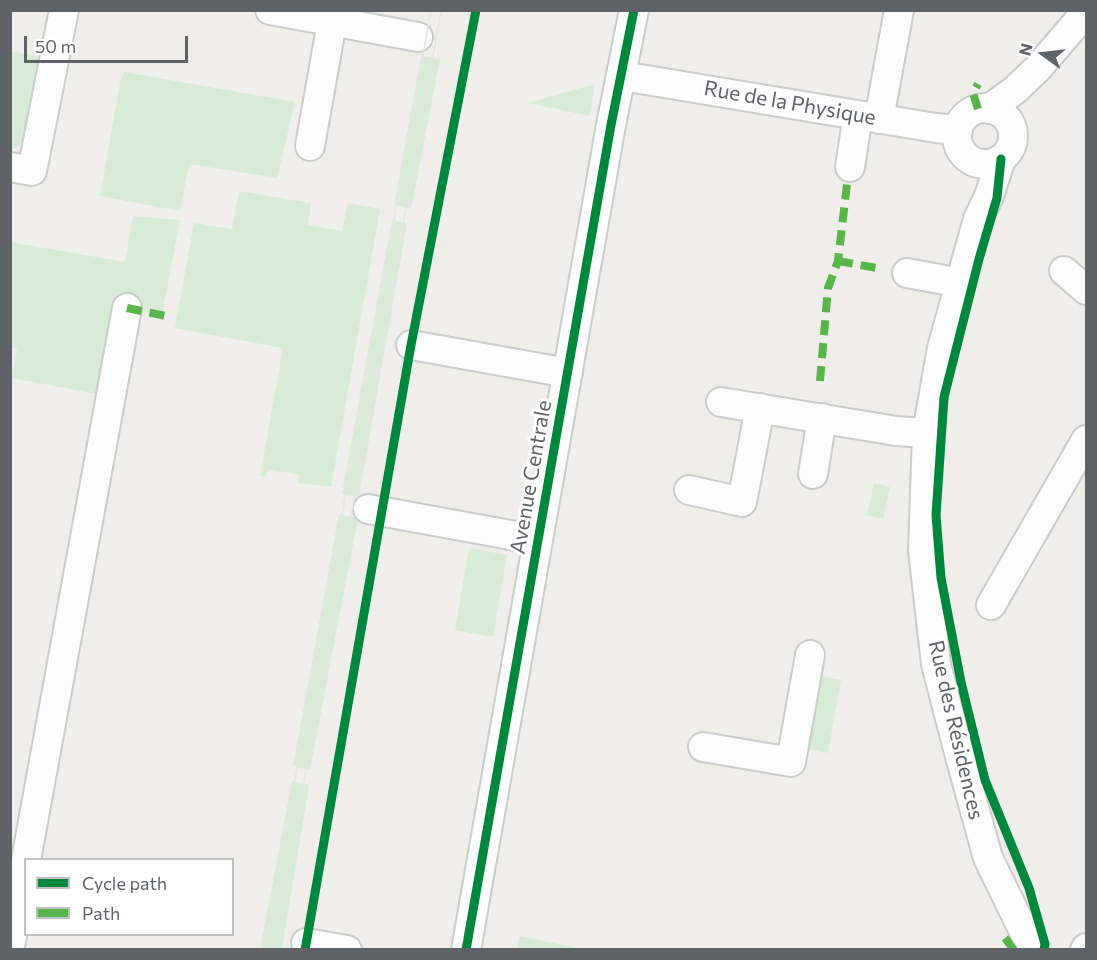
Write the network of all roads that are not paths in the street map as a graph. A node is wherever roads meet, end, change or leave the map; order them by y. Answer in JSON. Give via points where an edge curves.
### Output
{"nodes":[{"id":1,"x":64,"y":10,"type":"edge"},
{"id":2,"x":270,"y":10,"type":"edge"},
{"id":3,"x":634,"y":10,"type":"edge"},
{"id":4,"x":899,"y":10,"type":"edge"},
{"id":5,"x":1086,"y":13,"type":"edge"},
{"id":6,"x":332,"y":22,"type":"junction"},
{"id":7,"x":418,"y":37,"type":"dead end"},
{"id":8,"x":622,"y":76,"type":"junction"},
{"id":9,"x":999,"y":116,"type":"junction"},
{"id":10,"x":868,"y":117,"type":"junction"},
{"id":11,"x":958,"y":130,"type":"junction"},
{"id":12,"x":310,"y":146,"type":"dead end"},
{"id":13,"x":988,"y":161,"type":"junction"},
{"id":14,"x":10,"y":167,"type":"edge"},
{"id":15,"x":850,"y":167,"type":"dead end"},
{"id":16,"x":1064,"y":271,"type":"dead end"},
{"id":17,"x":907,"y":273,"type":"dead end"},
{"id":18,"x":961,"y":283,"type":"junction"},
{"id":19,"x":1086,"y":290,"type":"edge"},
{"id":20,"x":127,"y":308,"type":"dead end"},
{"id":21,"x":411,"y":345,"type":"dead end"},
{"id":22,"x":568,"y":373,"type":"junction"},
{"id":23,"x":721,"y":402,"type":"dead end"},
{"id":24,"x":760,"y":408,"type":"junction"},
{"id":25,"x":822,"y":418,"type":"junction"},
{"id":26,"x":927,"y":433,"type":"junction"},
{"id":27,"x":1086,"y":440,"type":"edge"},
{"id":28,"x":813,"y":474,"type":"dead end"},
{"id":29,"x":689,"y":490,"type":"dead end"},
{"id":30,"x":368,"y":509,"type":"dead end"},
{"id":31,"x":538,"y":540,"type":"junction"},
{"id":32,"x":991,"y":605,"type":"dead end"},
{"id":33,"x":810,"y":655,"type":"dead end"},
{"id":34,"x":703,"y":747,"type":"dead end"},
{"id":35,"x":26,"y":858,"type":"edge"},
{"id":36,"x":24,"y":874,"type":"edge"},
{"id":37,"x":306,"y":943,"type":"dead end"},
{"id":38,"x":10,"y":946,"type":"edge"},
{"id":39,"x":347,"y":950,"type":"edge"},
{"id":40,"x":466,"y":950,"type":"edge"},
{"id":41,"x":1033,"y":950,"type":"edge"}],
"edges":[{"from":1,"to":14,"type":"street","via":[[32,171]]},
{"from":2,"to":6,"type":"street"},
{"from":3,"to":8,"type":"street","name":"Avenue Centrale"},
{"from":4,"to":10,"type":"street"},
{"from":5,"to":9,"type":"street"},
{"from":6,"to":7,"type":"street"},
{"from":6,"to":12,"type":"street"},
{"from":8,"to":10,"type":"street","name":"Rue de la Physique"},
{"from":8,"to":22,"type":"street","name":"Avenue Centrale"},
{"from":9,"to":11,"type":"street","via":[[978,109]]},
{"from":9,"to":13,"type":"street","via":[[1013,138],[1011,146]]},
{"from":10,"to":11,"type":"street","name":"Rue de la Physique"},
{"from":10,"to":15,"type":"street"},
{"from":11,"to":13,"type":"street","via":[[963,153]]},
{"from":13,"to":18,"type":"street","name":"Rue des Résidences"},
{"from":16,"to":19,"type":"street"},
{"from":17,"to":18,"type":"street"},
{"from":18,"to":26,"type":"street","name":"Rue des Résidences","via":[[942,348]]},
{"from":20,"to":35,"type":"street"},
{"from":21,"to":22,"type":"street"},
{"from":22,"to":31,"type":"street","name":"Avenue Centrale"},
{"from":23,"to":24,"type":"street"},
{"from":24,"to":25,"type":"street"},
{"from":24,"to":29,"type":"street","via":[[741,502]]},
{"from":25,"to":26,"type":"street"},
{"from":25,"to":28,"type":"street"},
{"from":26,"to":41,"type":"street","name":"Rue des Résidences","via":[[923,551],[936,664],[988,858]]},
{"from":27,"to":32,"type":"street"},
{"from":30,"to":31,"type":"street"},
{"from":31,"to":40,"type":"street","name":"Avenue Centrale"},
{"from":33,"to":34,"type":"street","via":[[791,762]]},
{"from":36,"to":38,"type":"street"},
{"from":37,"to":39,"type":"street"}]}
